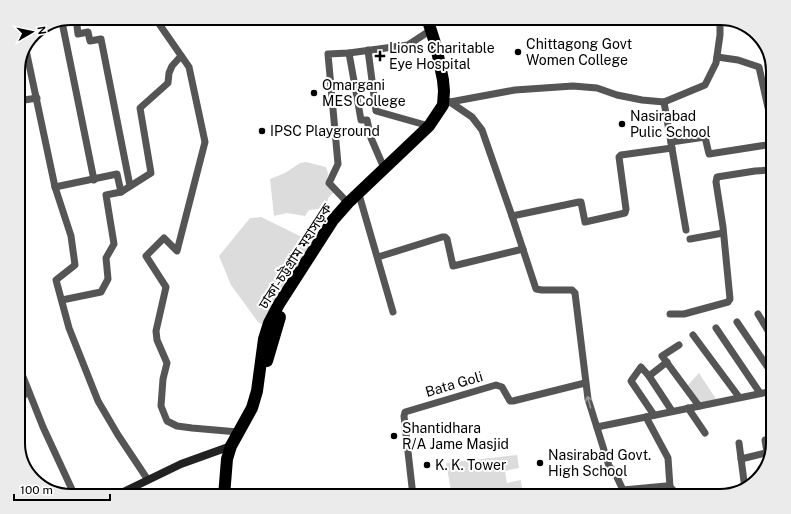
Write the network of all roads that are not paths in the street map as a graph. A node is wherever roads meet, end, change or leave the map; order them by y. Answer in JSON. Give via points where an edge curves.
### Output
{"nodes":[{"id":1,"x":77,"y":25,"type":"edge"},
{"id":2,"x":160,"y":25,"type":"edge"},
{"id":3,"x":431,"y":25,"type":"edge"},
{"id":4,"x":432,"y":25,"type":"edge"},
{"id":5,"x":432,"y":25,"type":"edge"},
{"id":6,"x":720,"y":25,"type":"edge"},
{"id":7,"x":63,"y":26,"type":"edge"},
{"id":8,"x":368,"y":50,"type":"junction"},
{"id":9,"x":349,"y":53,"type":"junction"},
{"id":10,"x":181,"y":56,"type":"junction"},
{"id":11,"x":28,"y":57,"type":"edge"},
{"id":12,"x":717,"y":57,"type":"junction"},
{"id":13,"x":37,"y":98,"type":"junction"},
{"id":14,"x":766,"y":98,"type":"edge"},
{"id":15,"x":25,"y":100,"type":"edge"},
{"id":16,"x":450,"y":102,"type":"junction"},
{"id":17,"x":664,"y":102,"type":"junction"},
{"id":18,"x":429,"y":126,"type":"junction"},
{"id":19,"x":672,"y":145,"type":"junction"},
{"id":20,"x":766,"y":145,"type":"edge"},
{"id":21,"x":384,"y":168,"type":"junction"},
{"id":22,"x":766,"y":170,"type":"edge"},
{"id":23,"x":94,"y":180,"type":"junction"},
{"id":24,"x":130,"y":186,"type":"junction"},
{"id":25,"x":55,"y":188,"type":"junction"},
{"id":26,"x":121,"y":192,"type":"junction"},
{"id":27,"x":354,"y":199,"type":"junction"},
{"id":28,"x":512,"y":216,"type":"junction"},
{"id":29,"x":686,"y":230,"type":"dead end"},
{"id":30,"x":723,"y":233,"type":"junction"},
{"id":31,"x":690,"y":239,"type":"dead end"},
{"id":32,"x":523,"y":249,"type":"junction"},
{"id":33,"x":378,"y":257,"type":"junction"},
{"id":34,"x":62,"y":300,"type":"junction"},
{"id":35,"x":393,"y":312,"type":"dead end"},
{"id":36,"x":670,"y":314,"type":"dead end"},
{"id":37,"x":758,"y":314,"type":"dead end"},
{"id":38,"x":737,"y":322,"type":"dead end"},
{"id":39,"x":766,"y":327,"type":"edge"},
{"id":40,"x":716,"y":328,"type":"dead end"},
{"id":41,"x":693,"y":335,"type":"dead end"},
{"id":42,"x":679,"y":345,"type":"dead end"},
{"id":43,"x":667,"y":362,"type":"junction"},
{"id":44,"x":766,"y":365,"type":"edge"},
{"id":45,"x":649,"y":376,"type":"junction"},
{"id":46,"x":25,"y":382,"type":"edge"},
{"id":47,"x":585,"y":383,"type":"junction"},
{"id":48,"x":29,"y":392,"type":"junction"},
{"id":49,"x":766,"y":393,"type":"edge"},
{"id":50,"x":25,"y":394,"type":"edge"},
{"id":51,"x":760,"y":394,"type":"junction"},
{"id":52,"x":739,"y":397,"type":"junction"},
{"id":53,"x":698,"y":406,"type":"junction"},
{"id":54,"x":688,"y":408,"type":"junction"},
{"id":55,"x":672,"y":411,"type":"junction"},
{"id":56,"x":654,"y":415,"type":"junction"},
{"id":57,"x":646,"y":417,"type":"junction"},
{"id":58,"x":597,"y":427,"type":"junction"},
{"id":59,"x":238,"y":432,"type":"junction"},
{"id":60,"x":705,"y":433,"type":"dead end"},
{"id":61,"x":765,"y":440,"type":"dead end"},
{"id":62,"x":738,"y":443,"type":"dead end"},
{"id":63,"x":766,"y":443,"type":"edge"},
{"id":64,"x":231,"y":446,"type":"junction"},
{"id":65,"x":765,"y":453,"type":"edge"},
{"id":66,"x":741,"y":460,"type":"junction"},
{"id":67,"x":148,"y":480,"type":"junction"},
{"id":68,"x":744,"y":482,"type":"edge"},
{"id":69,"x":670,"y":487,"type":"joint"},
{"id":70,"x":72,"y":489,"type":"edge"},
{"id":71,"x":129,"y":489,"type":"edge"},
{"id":72,"x":225,"y":489,"type":"edge"},
{"id":73,"x":231,"y":489,"type":"edge"},
{"id":74,"x":412,"y":489,"type":"edge"},
{"id":75,"x":622,"y":489,"type":"edge"},
{"id":76,"x":642,"y":489,"type":"edge"}],
"edges":[{"from":1,"to":24,"type":"street","via":[[78,34],[88,32],[90,41],[101,39]]},
{"from":2,"to":10,"type":"street"},
{"from":3,"to":8,"type":"street","via":[[408,45]]},
{"from":4,"to":16,"type":"highway","name":"ঢাকা-চট্টগ্রাম মহাসড়ক","via":[[446,65]]},
{"from":5,"to":18,"type":"highway","name":"ঢাকা-চট্টগ্রাম মহাসড়ক","via":[[444,91],[442,105]]},
{"from":6,"to":12,"type":"street"},
{"from":7,"to":23,"type":"street"},
{"from":8,"to":9,"type":"street"},
{"from":8,"to":18,"type":"street","via":[[376,111]]},
{"from":9,"to":21,"type":"street","via":[[361,120],[367,120],[371,138]]},
{"from":9,"to":27,"type":"street","via":[[328,54],[338,164],[329,183]]},
{"from":10,"to":24,"type":"street","via":[[172,66],[168,83],[140,108],[151,173]]},
{"from":10,"to":59,"type":"street","via":[[189,70],[205,142],[177,251],[164,238],[146,256],[166,287],[156,331],[167,363],[161,406],[167,421],[177,426]]},
{"from":11,"to":13,"type":"street"},
{"from":12,"to":14,"type":"street","via":[[759,67]]},
{"from":12,"to":17,"type":"street","via":[[705,85]]},
{"from":13,"to":15,"type":"street"},
{"from":13,"to":25,"type":"street"},
{"from":16,"to":17,"type":"street","via":[[515,90],[573,86],[597,88],[617,95]]},
{"from":16,"to":27,"type":"highway","name":"ঢাকা-চট্টগ্রাম মহাসড়ক","via":[[429,135]]},
{"from":16,"to":28,"type":"street","via":[[472,117],[482,130]]},
{"from":17,"to":19,"type":"street"},
{"from":18,"to":21,"type":"highway","name":"ঢাকা-চট্টগ্রাম মহাসড়ক"},
{"from":19,"to":20,"type":"street","via":[[705,137],[710,154]]},
{"from":19,"to":28,"type":"street","via":[[618,157],[625,213],[586,222],[579,202]]},
{"from":19,"to":29,"type":"street"},
{"from":21,"to":27,"type":"highway","name":"ঢাকা-চট্টগ্রাম মহাসড়ক"},
{"from":22,"to":30,"type":"street","via":[[717,178]]},
{"from":23,"to":25,"type":"street"},
{"from":23,"to":26,"type":"street","via":[[117,174]]},
{"from":24,"to":26,"type":"street"},
{"from":25,"to":34,"type":"street","via":[[71,236],[75,265],[56,280]]},
{"from":26,"to":34,"type":"street","via":[[106,195],[114,244],[106,258],[108,279],[101,292]]},
{"from":27,"to":33,"type":"street"},
{"from":27,"to":59,"type":"highway","name":"ঢাকা-চট্টগ্রাম মহাসড়ক","via":[[333,220],[269,323],[262,349],[254,403],[247,420]]},
{"from":27,"to":73,"type":"highway","name":"ঢাকা-চট্টগ্রাম মহাসড়ক","via":[[294,290],[280,317],[268,359],[260,408],[236,452]]},
{"from":28,"to":32,"type":"street"},
{"from":30,"to":31,"type":"street"},
{"from":30,"to":36,"type":"street","via":[[729,301],[684,314]]},
{"from":32,"to":33,"type":"street","via":[[453,266],[447,239],[442,237]]},
{"from":32,"to":47,"type":"street","via":[[538,290],[572,290],[575,293]]},
{"from":33,"to":35,"type":"street"},
{"from":34,"to":67,"type":"street","via":[[69,328],[98,401]]},
{"from":37,"to":39,"type":"street"},
{"from":38,"to":44,"type":"street"},
{"from":40,"to":51,"type":"street"},
{"from":41,"to":52,"type":"street"},
{"from":42,"to":43,"type":"street","via":[[663,354]]},
{"from":43,"to":45,"type":"street"},
{"from":43,"to":53,"type":"street"},
{"from":45,"to":55,"type":"street"},
{"from":45,"to":56,"type":"street","via":[[641,367],[631,381]]},
{"from":46,"to":48,"type":"street"},
{"from":58,"to":47,"type":"street","one_way":true},
{"from":47,"to":74,"type":"street","name":"Bata Goli","via":[[510,401],[502,387],[496,385],[404,412]]},
{"from":48,"to":50,"type":"street"},
{"from":48,"to":70,"type":"street"},
{"from":49,"to":51,"type":"street"},
{"from":51,"to":52,"type":"street"},
{"from":52,"to":53,"type":"street"},
{"from":53,"to":54,"type":"street"},
{"from":54,"to":55,"type":"street"},
{"from":54,"to":60,"type":"street"},
{"from":55,"to":56,"type":"street"},
{"from":56,"to":57,"type":"street"},
{"from":57,"to":58,"type":"street"},
{"from":57,"to":69,"type":"street","via":[[668,458]]},
{"from":58,"to":75,"type":"street","via":[[609,466]]},
{"from":59,"to":64,"type":"highway","name":"ঢাকা-চট্টগ্রাম মহাসড়ক"},
{"from":61,"to":63,"type":"street"},
{"from":62,"to":66,"type":"street"},
{"from":64,"to":67,"type":"street","via":[[181,464]]},
{"from":64,"to":72,"type":"highway","name":"ঢাকা-চট্টগ্রাম মহাসড়ক","via":[[227,459]]},
{"from":65,"to":66,"type":"street"},
{"from":66,"to":68,"type":"street"},
{"from":67,"to":71,"type":"street"},
{"from":69,"to":76,"type":"street","via":[[655,486]]}]}
